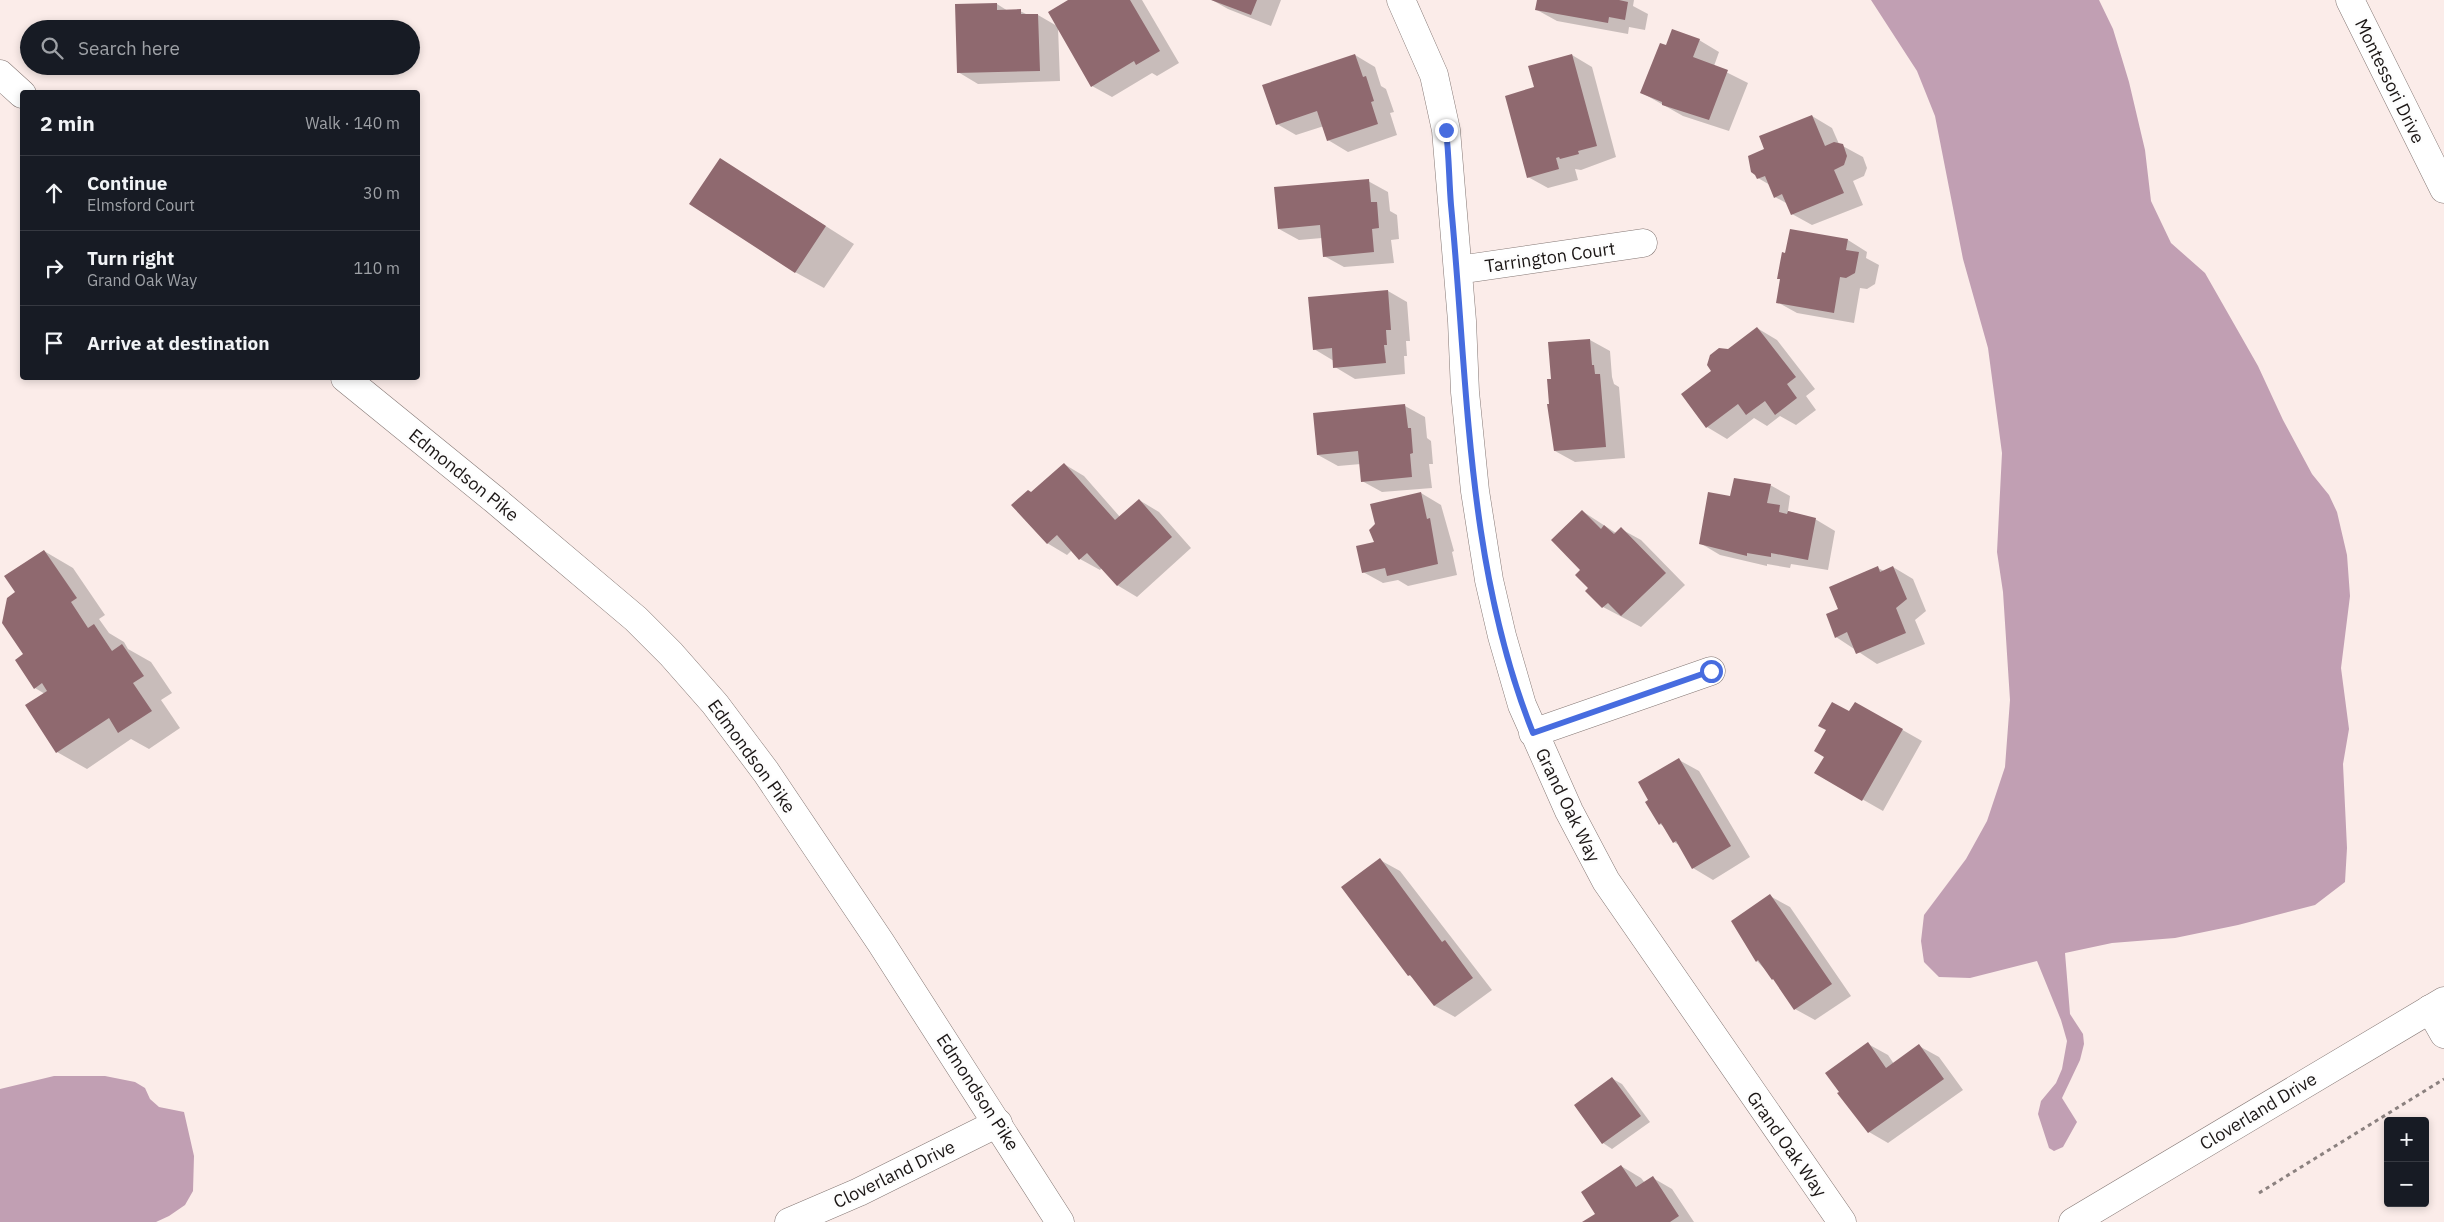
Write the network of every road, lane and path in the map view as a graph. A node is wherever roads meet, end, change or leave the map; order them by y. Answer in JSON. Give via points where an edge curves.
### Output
{"nodes":[{"id":1,"x":1400,"y":0,"type":"edge"},
{"id":2,"x":2350,"y":0,"type":"edge"},
{"id":3,"x":0,"y":74,"type":"edge"},
{"id":4,"x":20,"y":92,"type":"edge"},
{"id":5,"x":2444,"y":189,"type":"edge"},
{"id":6,"x":1643,"y":243,"type":"dead end"},
{"id":7,"x":1458,"y":270,"type":"junction"},
{"id":8,"x":346,"y":380,"type":"edge"},
{"id":9,"x":1711,"y":671,"type":"dead end"},
{"id":10,"x":1533,"y":733,"type":"junction"},
{"id":11,"x":2437,"y":1005,"type":"edge"},
{"id":12,"x":2444,"y":1034,"type":"edge"},
{"id":13,"x":2443,"y":1081,"type":"edge"},
{"id":14,"x":998,"y":1123,"type":"junction"},
{"id":15,"x":2259,"y":1193,"type":"dead end"},
{"id":16,"x":789,"y":1222,"type":"edge"},
{"id":17,"x":1060,"y":1222,"type":"edge"},
{"id":18,"x":1842,"y":1222,"type":"edge"},
{"id":19,"x":2073,"y":1222,"type":"edge"}],
"edges":[{"from":1,"to":7,"type":"street","name":"Grand Oak Way","via":[[1429,61],[1440,100],[1448,146]]},
{"from":2,"to":5,"type":"street","name":"Montessori Drive"},
{"from":3,"to":4,"type":"street"},
{"from":6,"to":7,"type":"street","name":"Tarrington Court"},
{"from":7,"to":10,"type":"street","name":"Grand Oak Way","via":[[1472,464],[1486,563],[1512,672]]},
{"from":8,"to":14,"type":"street","name":"Edmondson Pike","via":[[621,606],[671,654],[766,772]]},
{"from":9,"to":10,"type":"street"},
{"from":10,"to":18,"type":"street","name":"Grand Oak Way","via":[[1606,881]]},
{"from":11,"to":12,"type":"street"},
{"from":11,"to":19,"type":"street","name":"Cloverland Drive"},
{"from":13,"to":15,"type":"path"},
{"from":14,"to":16,"type":"street","name":"Cloverland Drive","via":[[859,1192]]},
{"from":14,"to":17,"type":"street","name":"Edmondson Pike"}]}
